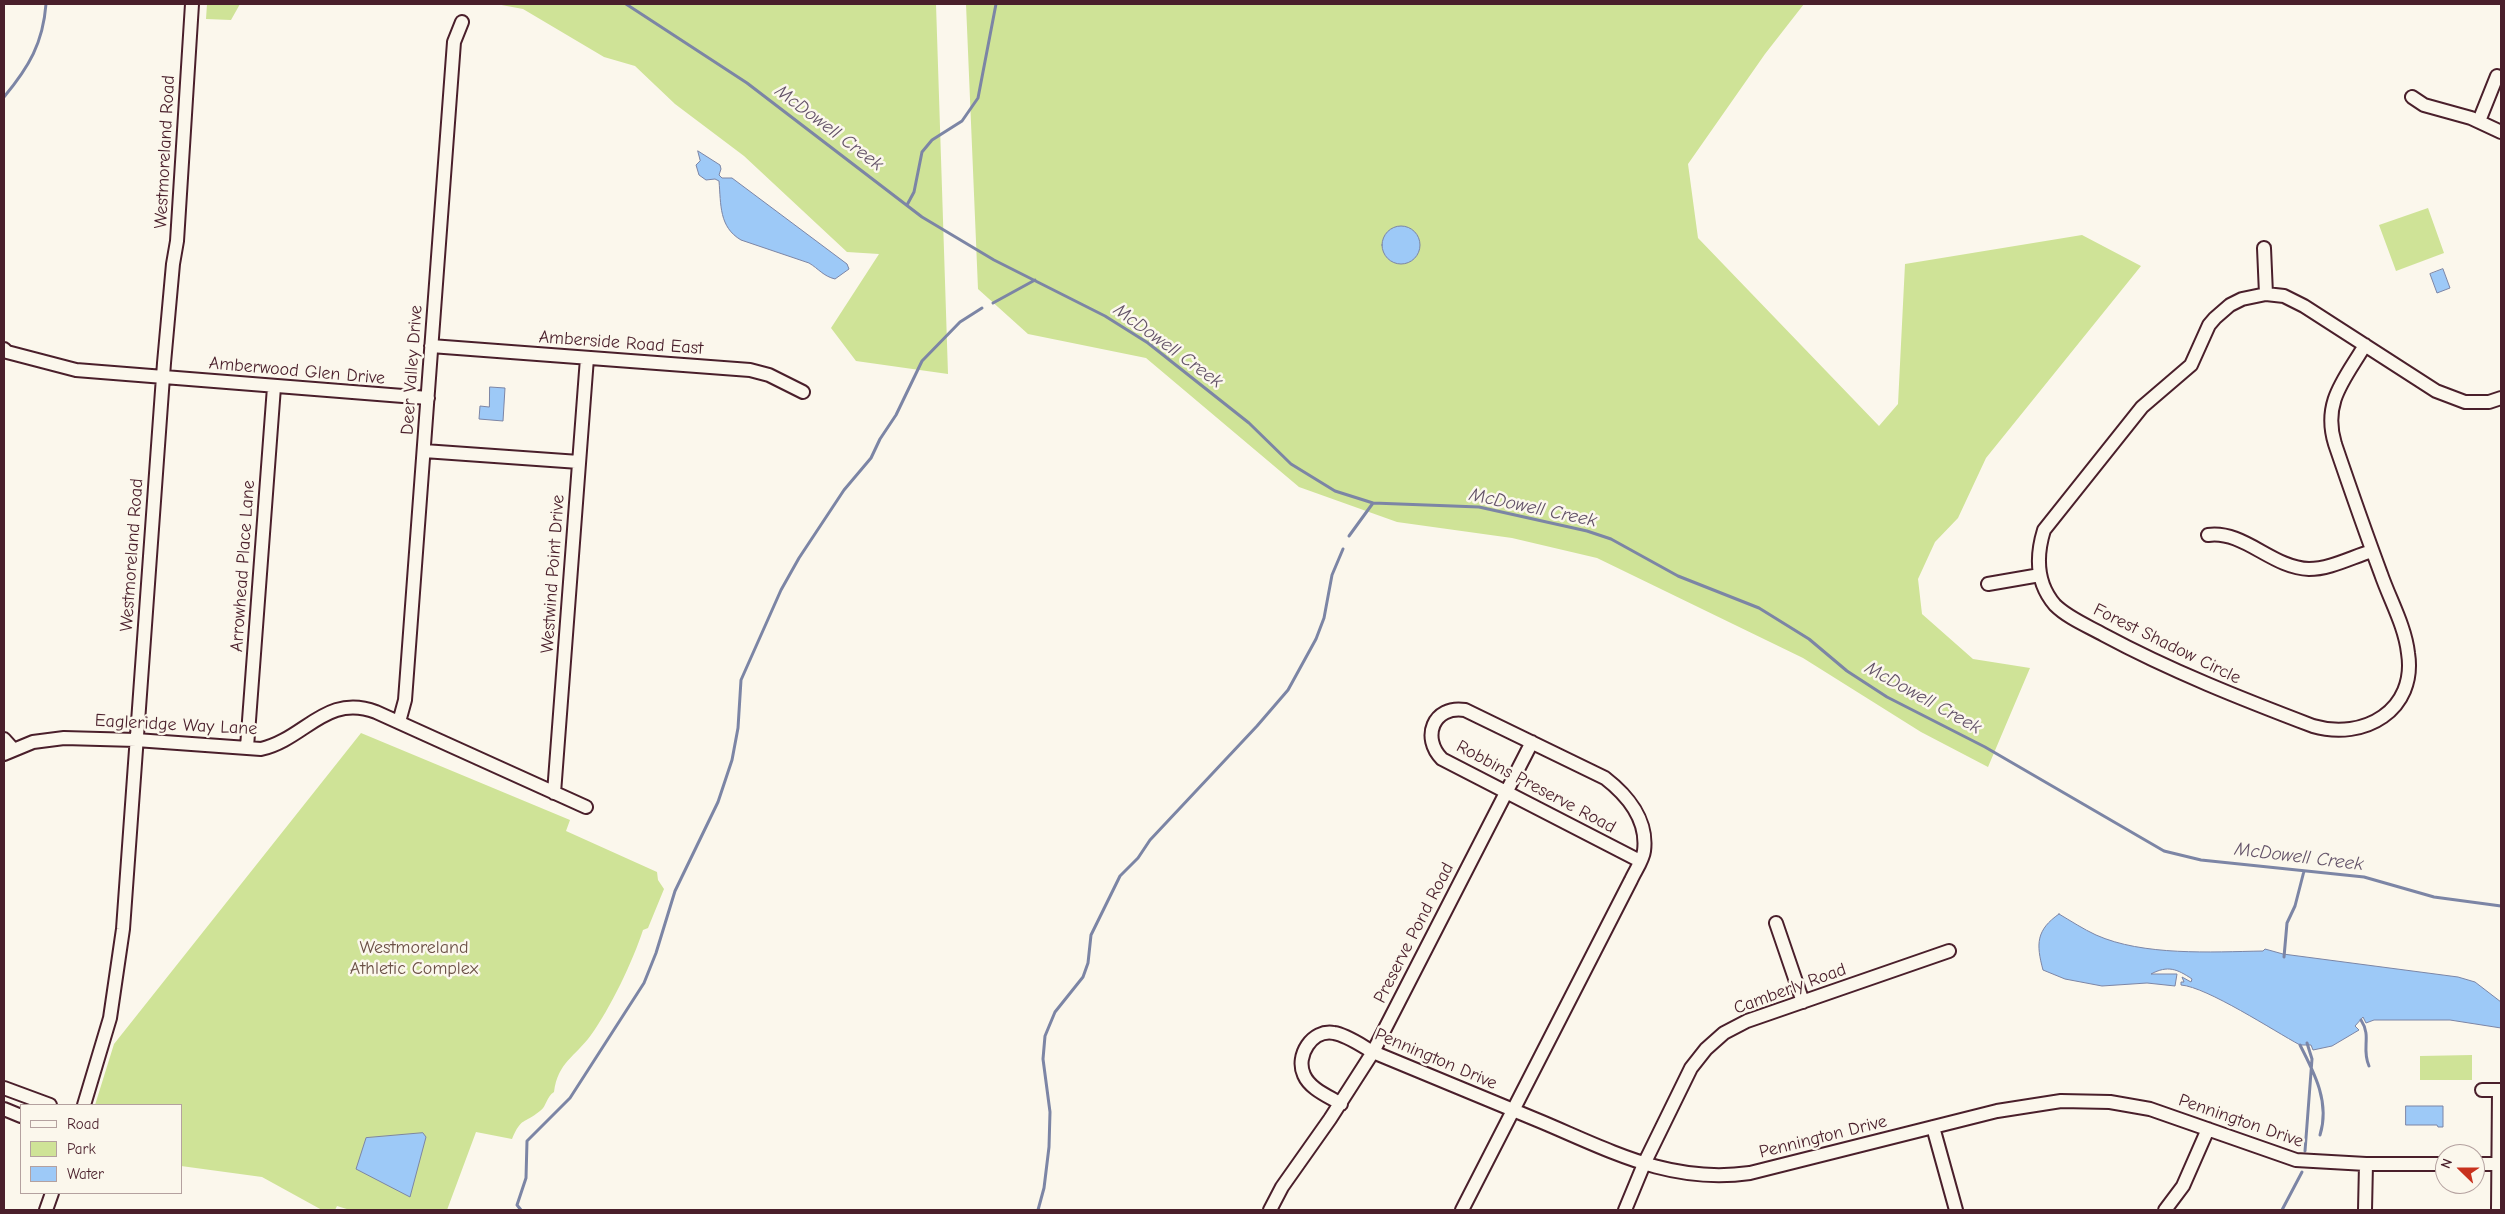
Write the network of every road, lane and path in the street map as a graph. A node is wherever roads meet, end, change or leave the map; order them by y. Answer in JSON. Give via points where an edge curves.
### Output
{"nodes":[{"id":1,"x":192,"y":4,"type":"edge"},
{"id":2,"x":462,"y":22,"type":"dead end"},
{"id":3,"x":2497,"y":76,"type":"dead end"},
{"id":4,"x":2412,"y":97,"type":"dead end"},
{"id":5,"x":2479,"y":121,"type":"junction"},
{"id":6,"x":2501,"y":132,"type":"edge"},
{"id":7,"x":2264,"y":248,"type":"dead end"},
{"id":8,"x":2266,"y":294,"type":"junction"},
{"id":9,"x":2365,"y":345,"type":"junction"},
{"id":10,"x":431,"y":346,"type":"junction"},
{"id":11,"x":4,"y":348,"type":"edge"},
{"id":12,"x":587,"y":358,"type":"junction"},
{"id":13,"x":163,"y":377,"type":"junction"},
{"id":14,"x":274,"y":387,"type":"junction"},
{"id":15,"x":803,"y":392,"type":"dead end"},
{"id":16,"x":428,"y":398,"type":"junction"},
{"id":17,"x":2501,"y":398,"type":"edge"},
{"id":18,"x":424,"y":451,"type":"junction"},
{"id":19,"x":579,"y":462,"type":"junction"},
{"id":20,"x":2208,"y":535,"type":"dead end"},
{"id":21,"x":2372,"y":550,"type":"junction"},
{"id":22,"x":2040,"y":575,"type":"junction"},
{"id":23,"x":1988,"y":584,"type":"dead end"},
{"id":24,"x":399,"y":722,"type":"junction"},
{"id":25,"x":4,"y":739,"type":"edge"},
{"id":26,"x":136,"y":740,"type":"junction"},
{"id":27,"x":1532,"y":742,"type":"junction"},
{"id":28,"x":246,"y":747,"type":"junction"},
{"id":29,"x":9,"y":752,"type":"edge"},
{"id":30,"x":1506,"y":792,"type":"junction"},
{"id":31,"x":554,"y":793,"type":"junction"},
{"id":32,"x":586,"y":807,"type":"dead end"},
{"id":33,"x":1640,"y":861,"type":"junction"},
{"id":34,"x":1776,"y":923,"type":"dead end"},
{"id":35,"x":1949,"y":951,"type":"dead end"},
{"id":36,"x":1803,"y":1002,"type":"junction"},
{"id":37,"x":1373,"y":1052,"type":"junction"},
{"id":38,"x":4,"y":1088,"type":"edge"},
{"id":39,"x":2482,"y":1090,"type":"dead end"},
{"id":40,"x":2500,"y":1090,"type":"edge"},
{"id":41,"x":47,"y":1104,"type":"edge"},
{"id":42,"x":84,"y":1104,"type":"edge"},
{"id":43,"x":1340,"y":1104,"type":"junction"},
{"id":44,"x":4,"y":1109,"type":"edge"},
{"id":45,"x":1512,"y":1110,"type":"junction"},
{"id":46,"x":20,"y":1116,"type":"edge"},
{"id":47,"x":1933,"y":1127,"type":"junction"},
{"id":48,"x":2208,"y":1129,"type":"junction"},
{"id":49,"x":1644,"y":1164,"type":"junction"},
{"id":50,"x":2366,"y":1164,"type":"junction"},
{"id":51,"x":2435,"y":1164,"type":"edge"},
{"id":52,"x":2485,"y":1164,"type":"edge"},
{"id":53,"x":2498,"y":1164,"type":"junction"},
{"id":54,"x":52,"y":1194,"type":"edge"},
{"id":55,"x":46,"y":1210,"type":"edge"},
{"id":56,"x":1270,"y":1210,"type":"edge"},
{"id":57,"x":1462,"y":1210,"type":"edge"},
{"id":58,"x":1625,"y":1210,"type":"edge"},
{"id":59,"x":1956,"y":1210,"type":"edge"},
{"id":60,"x":2165,"y":1210,"type":"edge"},
{"id":61,"x":2366,"y":1210,"type":"edge"},
{"id":62,"x":2498,"y":1210,"type":"edge"}],
"edges":[{"from":1,"to":13,"type":"street","name":"Westmoreland Road","via":[[177,241]]},
{"from":2,"to":10,"type":"street","name":"Deer Valley Drive","via":[[454,42]]},
{"from":3,"to":5,"type":"street"},
{"from":4,"to":5,"type":"street","via":[[2424,104]]},
{"from":5,"to":6,"type":"street"},
{"from":7,"to":8,"type":"street"},
{"from":8,"to":9,"type":"street","name":"Forest Shadow Circle","via":[[2293,300]]},
{"from":8,"to":22,"type":"street","name":"Forest Shadow Circle","via":[[2242,299],[2215,318],[2191,365],[2142,407],[2060,507],[2040,542]]},
{"from":9,"to":17,"type":"street","name":"Forest Shadow Circle","via":[[2455,400],[2478,403]]},
{"from":9,"to":21,"type":"street","name":"Forest Shadow Circle","via":[[2334,397],[2330,419],[2335,444]]},
{"from":10,"to":12,"type":"street","name":"Amberside Road East"},
{"from":10,"to":16,"type":"street","name":"Deer Valley Drive"},
{"from":11,"to":13,"type":"street","name":"Amberwood Glen Drive","via":[[8,352],[76,370]]},
{"from":12,"to":15,"type":"street","name":"Amberside Road East","via":[[750,370],[769,375]]},
{"from":12,"to":19,"type":"street","name":"Westwind Point Drive"},
{"from":13,"to":14,"type":"street","name":"Amberwood Glen Drive"},
{"from":13,"to":26,"type":"street","name":"Westmoreland Road"},
{"from":14,"to":16,"type":"street","name":"Amberwood Glen Drive"},
{"from":14,"to":28,"type":"street","name":"Arrowhead Place Lane"},
{"from":16,"to":18,"type":"street","name":"Deer Valley Drive"},
{"from":18,"to":19,"type":"street"},
{"from":18,"to":24,"type":"street","name":"Deer Valley Drive","via":[[404,700]]},
{"from":19,"to":31,"type":"street","name":"Westwind Point Drive"},
{"from":20,"to":21,"type":"street","via":[[2230,536],[2284,564],[2309,569],[2328,566]]},
{"from":21,"to":22,"type":"street","name":"Forest Shadow Circle","via":[[2406,642],[2408,678],[2400,698],[2384,716],[2375,723],[2347,730],[2313,726],[2233,696],[2126,647],[2064,613],[2048,595]]},
{"from":22,"to":23,"type":"street"},
{"from":24,"to":28,"type":"street","name":"Eagleridge Way Lane","via":[[366,708],[345,706],[270,746]]},
{"from":24,"to":31,"type":"street","name":"Eagleridge Way Lane"},
{"from":25,"to":29,"type":"street"},
{"from":26,"to":28,"type":"street","name":"Eagleridge Way Lane"},
{"from":26,"to":29,"type":"street","name":"Eagleridge Way Lane","via":[[54,738]]},
{"from":26,"to":42,"type":"street","name":"Westmoreland Road","via":[[117,977],[105,1037]]},
{"from":27,"to":30,"type":"street","name":"Preserve Pond Road"},
{"from":27,"to":30,"type":"street","name":"Robbins Preserve Road","via":[[1457,708],[1448,711],[1434,724],[1431,742],[1442,759]]},
{"from":27,"to":33,"type":"street","name":"Robbins Preserve Road","via":[[1605,778],[1621,791],[1634,807],[1644,830],[1644,851]]},
{"from":30,"to":33,"type":"street","name":"Robbins Preserve Road"},
{"from":30,"to":37,"type":"street","name":"Preserve Pond Road"},
{"from":31,"to":32,"type":"street","name":"Eagleridge Way Lane"},
{"from":33,"to":45,"type":"street","name":"Robbins Preserve Road"},
{"from":34,"to":36,"type":"street"},
{"from":35,"to":36,"type":"street","name":"Camberly Road"},
{"from":36,"to":49,"type":"street","name":"Camberly Road","via":[[1736,1026],[1706,1049],[1686,1077]]},
{"from":37,"to":43,"type":"street","name":"Preserve Pond Road"},
{"from":37,"to":43,"type":"street","name":"Pennington Drive","via":[[1334,1032],[1320,1034],[1307,1044],[1302,1059],[1304,1074],[1312,1086]]},
{"from":37,"to":45,"type":"street","name":"Pennington Drive"},
{"from":38,"to":41,"type":"street"},
{"from":39,"to":40,"type":"street"},
{"from":40,"to":53,"type":"street"},
{"from":43,"to":56,"type":"street","name":"Preserve Pond Road","via":[[1282,1187]]},
{"from":44,"to":46,"type":"street"},
{"from":45,"to":49,"type":"street","name":"Pennington Drive"},
{"from":45,"to":57,"type":"street","name":"Robbins Preserve Road"},
{"from":47,"to":48,"type":"street","name":"Pennington Drive","via":[[2030,1104],[2086,1101],[2150,1109]]},
{"from":47,"to":49,"type":"street","name":"Pennington Drive","via":[[1734,1176],[1687,1175]]},
{"from":47,"to":59,"type":"street"},
{"from":48,"to":50,"type":"street","name":"Pennington Drive","via":[[2296,1160]]},
{"from":48,"to":60,"type":"street","via":[[2183,1186]]},
{"from":49,"to":58,"type":"street","name":"Camberly Road"},
{"from":50,"to":51,"type":"street","name":"Pennington Drive"},
{"from":50,"to":61,"type":"street"},
{"from":52,"to":53,"type":"street"},
{"from":53,"to":62,"type":"street"},
{"from":54,"to":55,"type":"street"}]}
